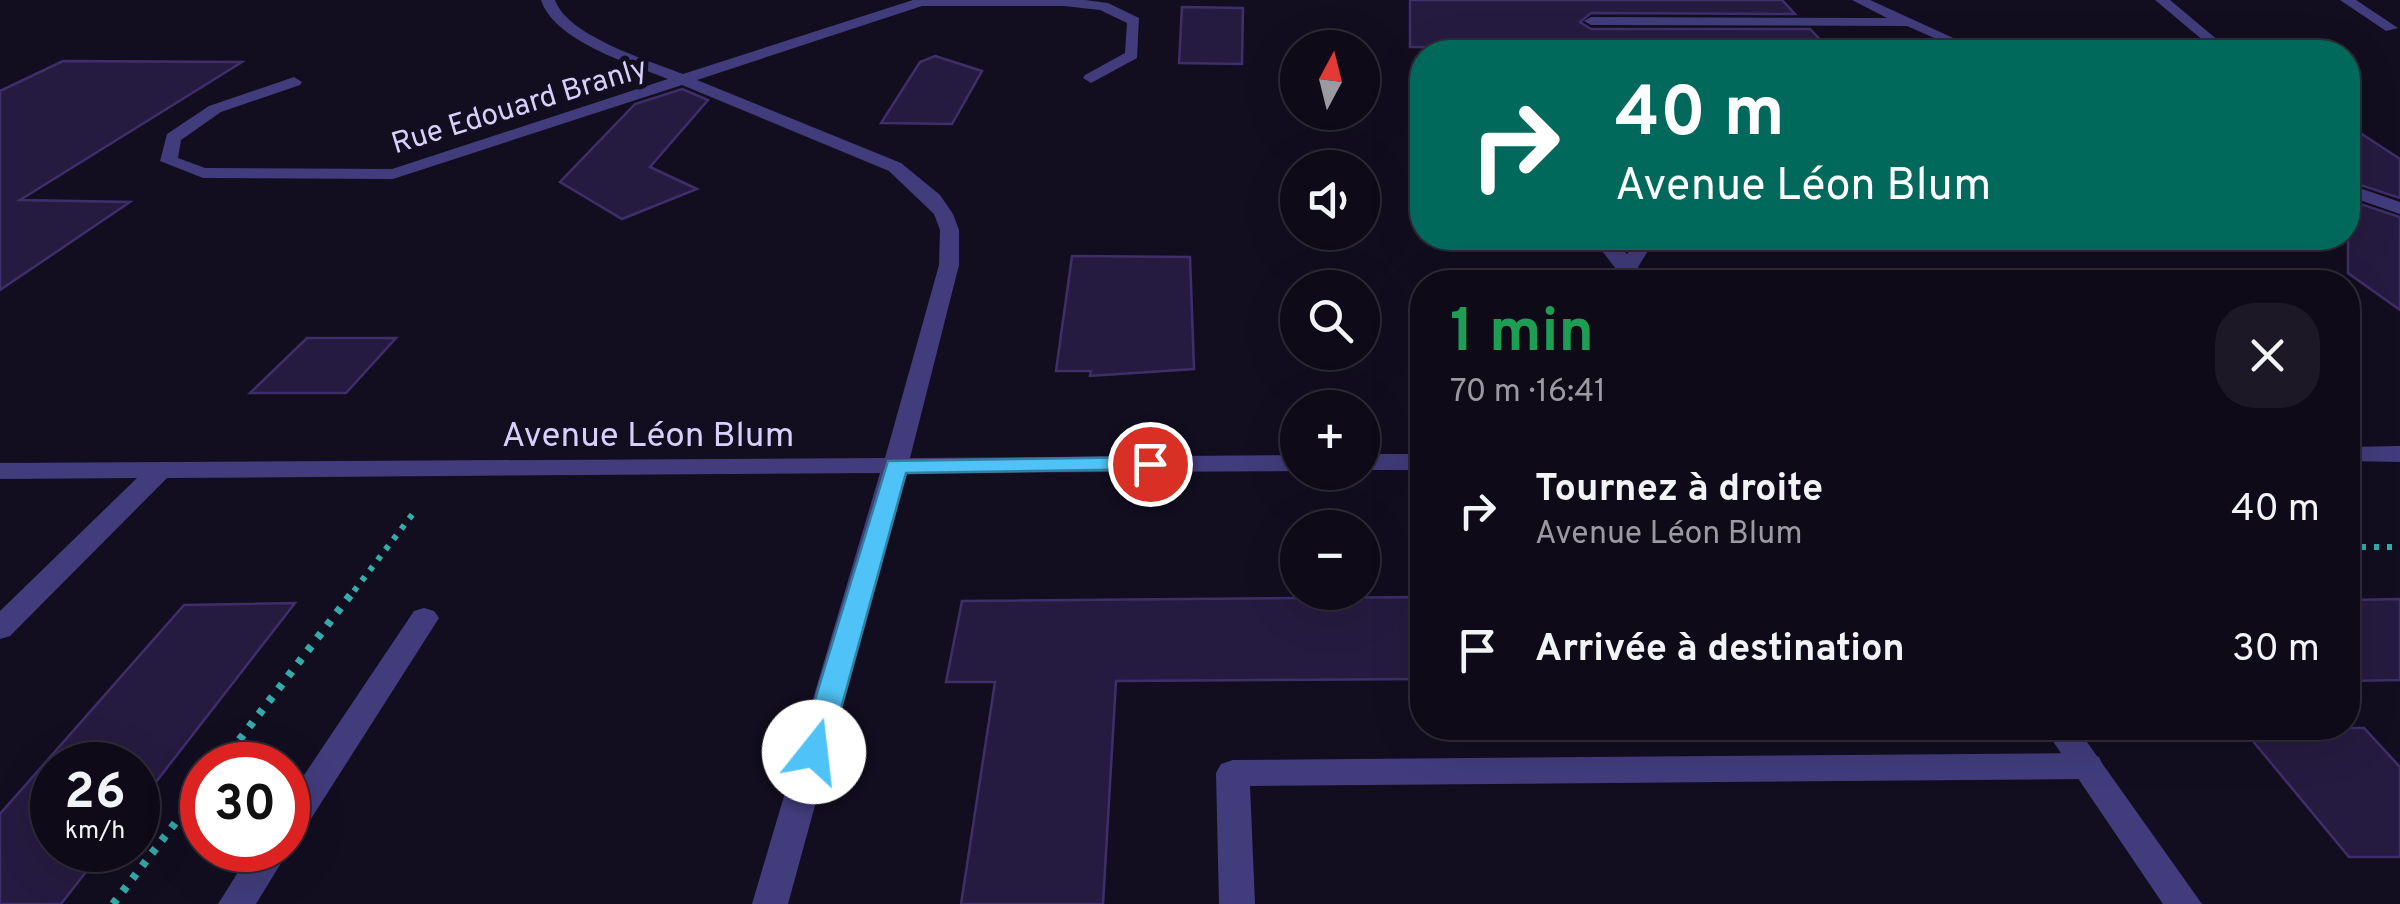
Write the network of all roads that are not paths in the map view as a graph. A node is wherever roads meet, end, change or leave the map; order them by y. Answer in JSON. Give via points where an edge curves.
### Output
{"nodes":[{"id":1,"x":548,"y":0,"type":"edge"},
{"id":2,"x":1859,"y":0,"type":"edge"},
{"id":3,"x":2162,"y":0,"type":"edge"},
{"id":4,"x":2347,"y":0,"type":"edge"},
{"id":5,"x":1591,"y":21,"type":"dead end"},
{"id":6,"x":1909,"y":22,"type":"junction"},
{"id":7,"x":2392,"y":28,"type":"dead end"},
{"id":8,"x":1949,"y":40,"type":"edge"},
{"id":9,"x":2210,"y":40,"type":"edge"},
{"id":10,"x":1091,"y":78,"type":"dead end"},
{"id":11,"x":294,"y":82,"type":"dead end"},
{"id":12,"x":683,"y":82,"type":"junction"},
{"id":13,"x":2360,"y":194,"type":"edge"},
{"id":14,"x":2360,"y":204,"type":"edge"},
{"id":15,"x":2391,"y":205,"type":"edge"},
{"id":16,"x":1611,"y":250,"type":"edge"},
{"id":17,"x":1628,"y":270,"type":"edge"},
{"id":18,"x":2360,"y":454,"type":"edge"},
{"id":19,"x":2400,"y":454,"type":"edge"},
{"id":20,"x":1380,"y":462,"type":"edge"},
{"id":21,"x":1410,"y":462,"type":"edge"},
{"id":22,"x":1280,"y":463,"type":"edge"},
{"id":23,"x":896,"y":466,"type":"junction"},
{"id":24,"x":0,"y":470,"type":"edge"},
{"id":25,"x":160,"y":470,"type":"junction"},
{"id":26,"x":424,"y":618,"type":"dead end"},
{"id":27,"x":0,"y":629,"type":"edge"},
{"id":28,"x":2069,"y":740,"type":"edge"},
{"id":29,"x":2088,"y":766,"type":"junction"},
{"id":30,"x":310,"y":792,"type":"edge"},
{"id":31,"x":257,"y":872,"type":"edge"},
{"id":32,"x":236,"y":904,"type":"edge"},
{"id":33,"x":770,"y":904,"type":"edge"},
{"id":34,"x":1237,"y":904,"type":"edge"},
{"id":35,"x":2184,"y":904,"type":"edge"}],
"edges":[{"from":1,"to":12,"type":"street","name":"Rue Edouard Branly","via":[[552,12],[594,43]]},
{"from":2,"to":6,"type":"street"},
{"from":3,"to":9,"type":"street"},
{"from":4,"to":7,"type":"street"},
{"from":5,"to":6,"type":"street"},
{"from":6,"to":8,"type":"street"},
{"from":10,"to":12,"type":"street","name":"Rue Edouard Branly","via":[[1132,55],[1134,22],[1103,6],[946,0],[855,21]]},
{"from":11,"to":12,"type":"street","name":"Rue Edouard Branly","via":[[215,109],[173,138],[169,161],[203,172],[393,174]]},
{"from":12,"to":23,"type":"street","name":"Rue Edouard Branly","via":[[895,168],[934,194],[944,211],[953,256]]},
{"from":13,"to":15,"type":"street"},
{"from":14,"to":15,"type":"street"},
{"from":16,"to":17,"type":"street"},
{"from":18,"to":19,"type":"street"},
{"from":20,"to":21,"type":"street"},
{"from":22,"to":23,"type":"street","name":"Avenue Léon Blum"},
{"from":23,"to":25,"type":"street","name":"Avenue Léon Blum"},
{"from":23,"to":33,"type":"street","name":"Rue Edouard Branly"},
{"from":24,"to":25,"type":"street","name":"Avenue Léon Blum"},
{"from":25,"to":27,"type":"street"},
{"from":26,"to":30,"type":"street"},
{"from":28,"to":29,"type":"street"},
{"from":29,"to":34,"type":"street","via":[[1233,774]]},
{"from":29,"to":35,"type":"street"},
{"from":31,"to":32,"type":"street"}]}
